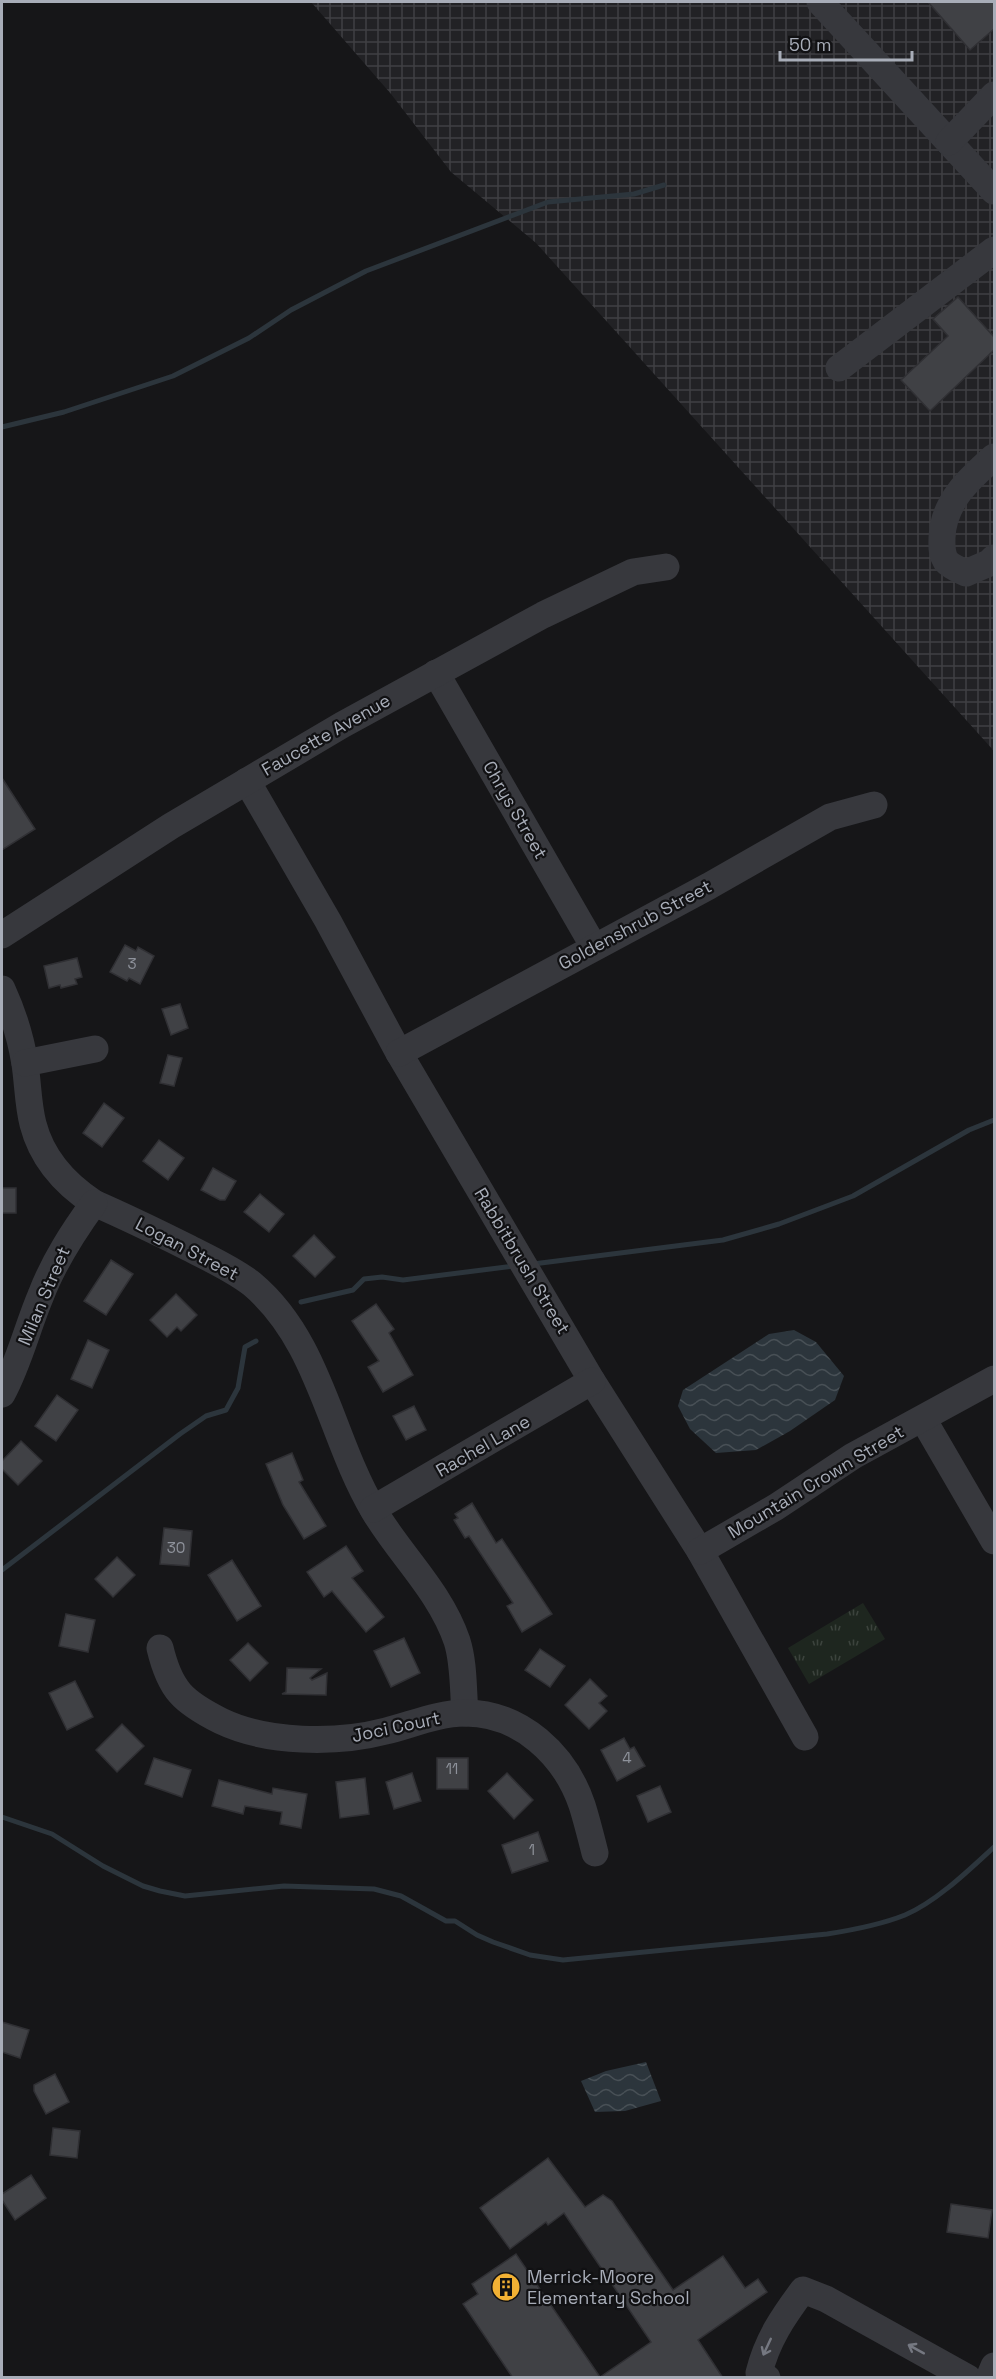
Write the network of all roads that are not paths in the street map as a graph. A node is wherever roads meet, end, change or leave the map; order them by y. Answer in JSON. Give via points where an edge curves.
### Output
{"nodes":[{"id":1,"x":820,"y":2,"type":"edge"},
{"id":2,"x":994,"y":95,"type":"edge"},
{"id":3,"x":950,"y":142,"type":"junction"},
{"id":4,"x":994,"y":191,"type":"edge"},
{"id":5,"x":994,"y":250,"type":"edge"},
{"id":6,"x":839,"y":368,"type":"dead end"},
{"id":7,"x":994,"y":458,"type":"edge"},
{"id":8,"x":994,"y":558,"type":"edge"},
{"id":9,"x":666,"y":567,"type":"dead end"},
{"id":10,"x":436,"y":674,"type":"junction"},
{"id":11,"x":247,"y":781,"type":"junction"},
{"id":12,"x":874,"y":805,"type":"dead end"},
{"id":13,"x":2,"y":935,"type":"edge"},
{"id":14,"x":594,"y":946,"type":"junction"},
{"id":15,"x":2,"y":990,"type":"edge"},
{"id":16,"x":95,"y":1049,"type":"dead end"},
{"id":17,"x":399,"y":1053,"type":"junction"},
{"id":18,"x":25,"y":1063,"type":"junction"},
{"id":19,"x":94,"y":1203,"type":"junction"},
{"id":20,"x":994,"y":1379,"type":"edge"},
{"id":21,"x":592,"y":1382,"type":"junction"},
{"id":22,"x":2,"y":1394,"type":"edge"},
{"id":23,"x":923,"y":1419,"type":"junction"},
{"id":24,"x":373,"y":1509,"type":"junction"},
{"id":25,"x":994,"y":1541,"type":"edge"},
{"id":26,"x":700,"y":1551,"type":"junction"},
{"id":27,"x":160,"y":1648,"type":"dead end"},
{"id":28,"x":465,"y":1713,"type":"junction"},
{"id":29,"x":805,"y":1737,"type":"dead end"},
{"id":30,"x":595,"y":1853,"type":"dead end"},
{"id":31,"x":994,"y":2366,"type":"edge"},
{"id":32,"x":766,"y":2378,"type":"edge"},
{"id":33,"x":968,"y":2378,"type":"edge"},
{"id":34,"x":989,"y":2378,"type":"edge"}],
"edges":[{"from":1,"to":3,"type":"street"},
{"from":2,"to":3,"type":"street"},
{"from":3,"to":4,"type":"street"},
{"from":5,"to":6,"type":"street"},
{"from":7,"to":8,"type":"street","via":[[972,476],[946,511],[942,552],[947,563],[966,573]]},
{"from":9,"to":10,"type":"street","name":"Faucette Avenue","via":[[633,572],[543,615]]},
{"from":10,"to":11,"type":"street","name":"Faucette Avenue"},
{"from":10,"to":14,"type":"street","name":"Chrys Street"},
{"from":11,"to":13,"type":"street","name":"Faucette Avenue"},
{"from":11,"to":17,"type":"street","name":"Rabbitbrush Street"},
{"from":12,"to":14,"type":"street","name":"Goldenshrub Street","via":[[830,817]]},
{"from":14,"to":17,"type":"street","name":"Goldenshrub Street"},
{"from":15,"to":18,"type":"street","name":"Logan Street"},
{"from":16,"to":18,"type":"street"},
{"from":17,"to":21,"type":"street","name":"Rabbitbrush Street"},
{"from":18,"to":19,"type":"street","name":"Logan Street","via":[[32,1121],[40,1144],[60,1176]]},
{"from":19,"to":22,"type":"street","name":"Milan Street","via":[[70,1235],[52,1270]]},
{"from":19,"to":24,"type":"street","name":"Logan Street","via":[[225,1266],[252,1284],[274,1307],[309,1359],[346,1455]]},
{"from":20,"to":23,"type":"street","name":"Mountain Crown Street"},
{"from":21,"to":24,"type":"street","name":"Rachel Lane"},
{"from":21,"to":26,"type":"street","name":"Rabbitbrush Street"},
{"from":23,"to":25,"type":"street"},
{"from":23,"to":26,"type":"street","name":"Mountain Crown Street","via":[[853,1456]]},
{"from":24,"to":28,"type":"street","name":"Logan Street","via":[[434,1593],[454,1633],[461,1657]]},
{"from":26,"to":29,"type":"street","name":"Rabbitbrush Street"},
{"from":27,"to":28,"type":"street","name":"Joci Court","via":[[165,1670],[190,1705],[228,1724],[254,1731],[298,1739],[336,1740]]},
{"from":28,"to":30,"type":"street","name":"Joci Court","via":[[513,1724],[540,1740],[555,1756],[582,1804]]},
{"from":31,"to":34,"type":"street"},
{"from":33,"to":32,"type":"street","one_way":true,"via":[[803,2290],[765,2350],[759,2373]]}]}
